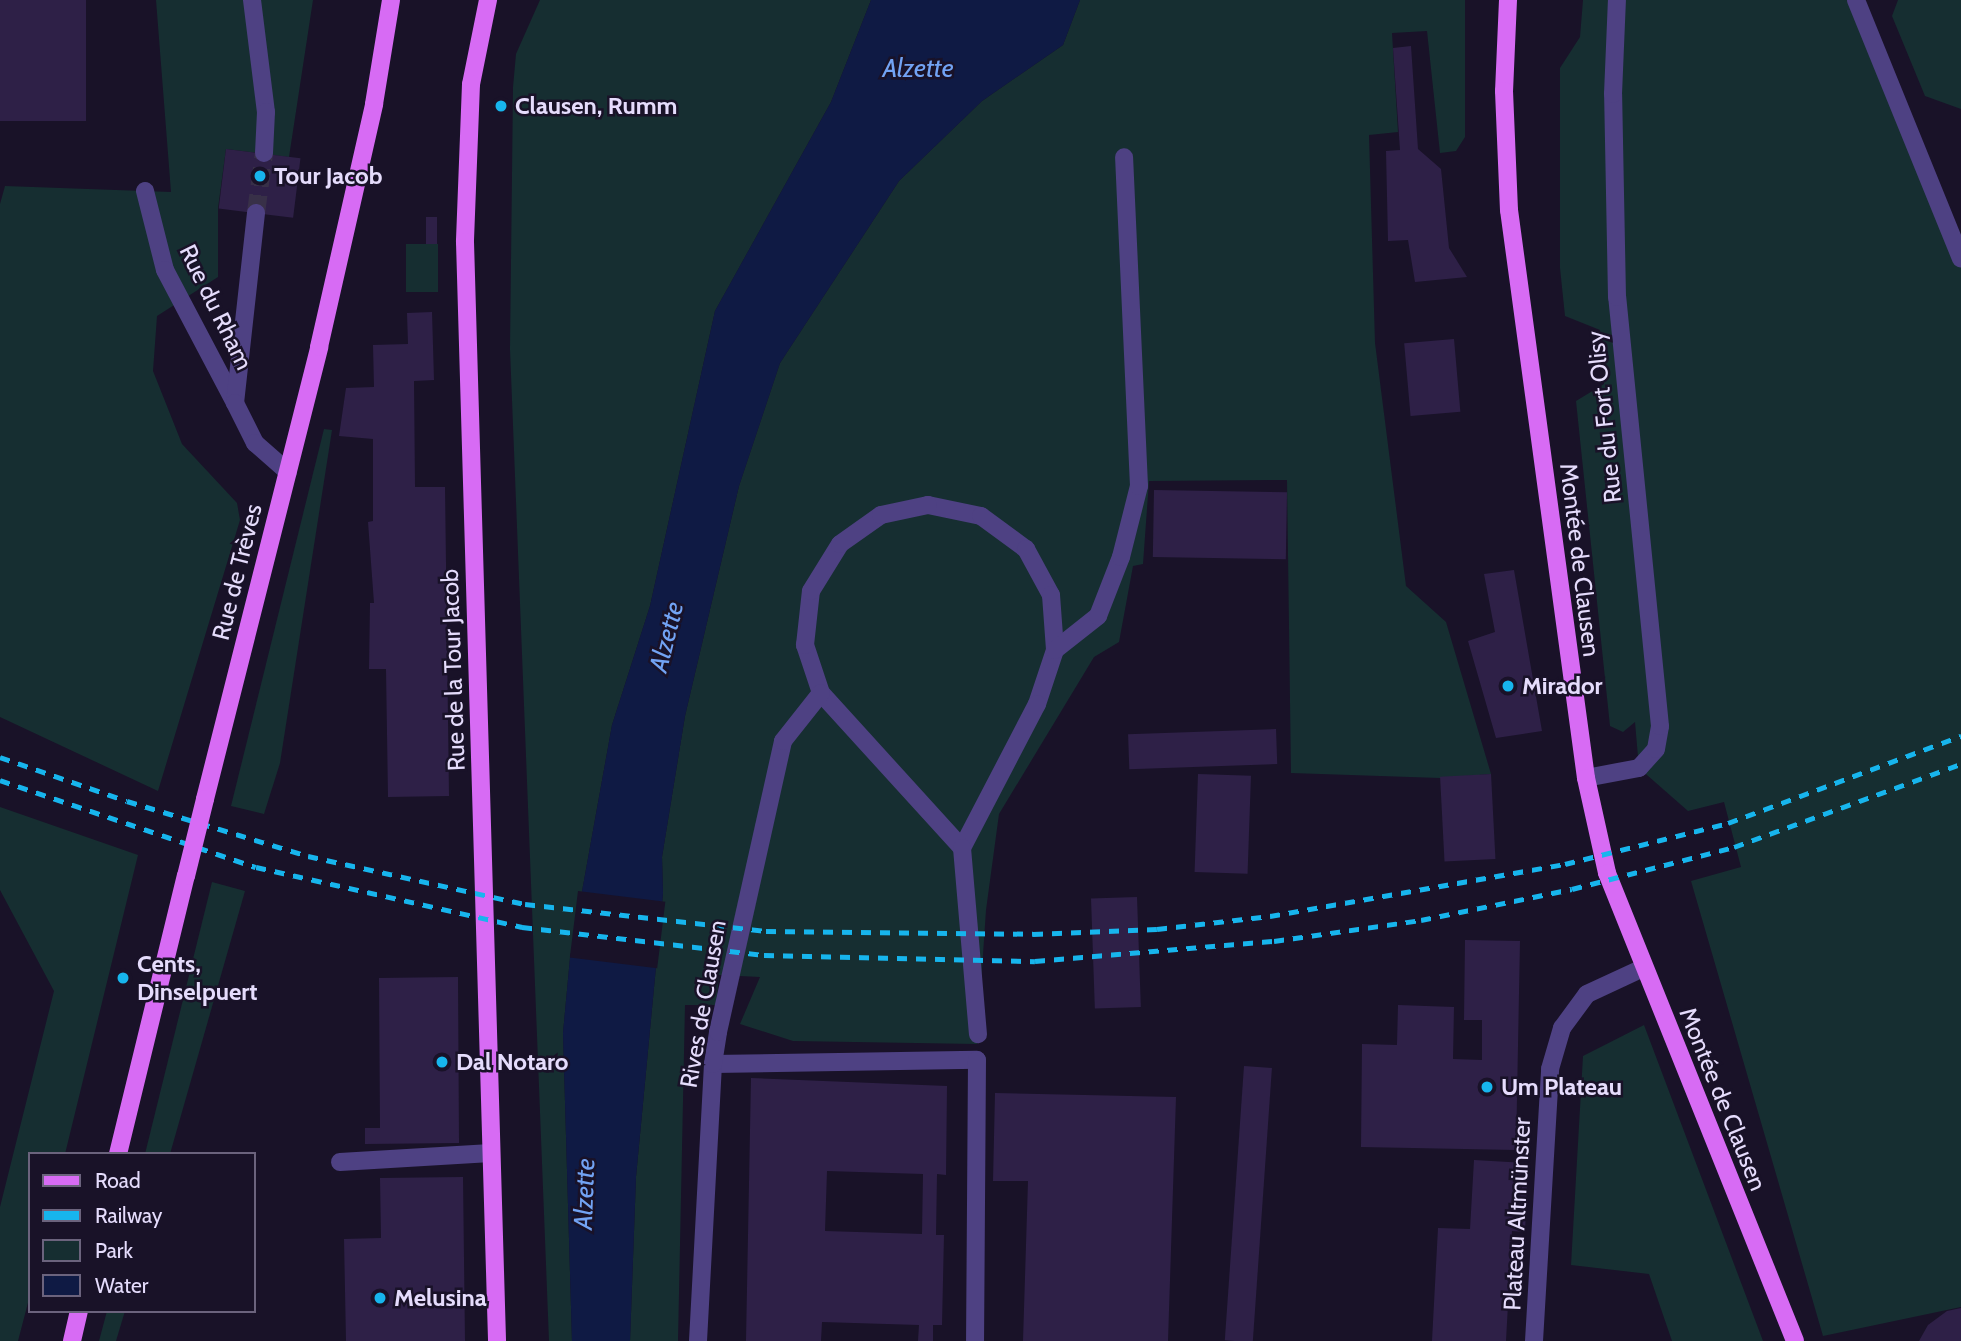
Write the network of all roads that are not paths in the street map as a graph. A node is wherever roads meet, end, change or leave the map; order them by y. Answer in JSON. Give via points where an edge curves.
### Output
{"nodes":[{"id":1,"x":252,"y":0,"type":"edge"},
{"id":2,"x":391,"y":0,"type":"edge"},
{"id":3,"x":488,"y":0,"type":"edge"},
{"id":4,"x":1508,"y":0,"type":"edge"},
{"id":5,"x":1617,"y":0,"type":"edge"},
{"id":6,"x":1857,"y":1,"type":"edge"},
{"id":7,"x":264,"y":153,"type":"tunnel mouth"},
{"id":8,"x":1124,"y":157,"type":"dead end"},
{"id":9,"x":145,"y":191,"type":"dead end"},
{"id":10,"x":256,"y":213,"type":"tunnel mouth"},
{"id":11,"x":1961,"y":258,"type":"edge"},
{"id":12,"x":235,"y":403,"type":"junction"},
{"id":13,"x":288,"y":472,"type":"junction"},
{"id":14,"x":1055,"y":650,"type":"junction"},
{"id":15,"x":821,"y":693,"type":"junction"},
{"id":16,"x":1586,"y":778,"type":"junction"},
{"id":17,"x":962,"y":848,"type":"junction"},
{"id":18,"x":1643,"y":968,"type":"junction"},
{"id":19,"x":978,"y":1034,"type":"dead end"},
{"id":20,"x":713,"y":1064,"type":"junction"},
{"id":21,"x":118,"y":1152,"type":"edge"},
{"id":22,"x":491,"y":1153,"type":"junction"},
{"id":23,"x":340,"y":1162,"type":"dead end"},
{"id":24,"x":79,"y":1313,"type":"edge"},
{"id":25,"x":72,"y":1341,"type":"edge"},
{"id":26,"x":497,"y":1341,"type":"edge"},
{"id":27,"x":698,"y":1341,"type":"edge"},
{"id":28,"x":975,"y":1341,"type":"edge"},
{"id":29,"x":1534,"y":1341,"type":"edge"},
{"id":30,"x":1795,"y":1341,"type":"edge"}],
"edges":[{"from":1,"to":7,"type":"street","via":[[266,112]]},
{"from":2,"to":13,"type":"main road","name":"Rue de Trèves","via":[[374,104]]},
{"from":3,"to":22,"type":"main road","name":"Rue de la Tour Jacob","via":[[471,84],[465,242]]},
{"from":4,"to":16,"type":"main road","name":"Montée de Clausen","via":[[1504,91],[1509,210]]},
{"from":5,"to":16,"type":"street","name":"Rue du Fort Olisy","via":[[1613,94],[1617,297],[1660,726],[1656,749],[1639,768]]},
{"from":6,"to":11,"type":"street"},
{"from":8,"to":14,"type":"street","via":[[1139,486],[1121,557],[1098,616]]},
{"from":9,"to":12,"type":"street","name":"Rue du Rham","via":[[165,270]]},
{"from":10,"to":12,"type":"street","name":"Rue du Rham"},
{"from":12,"to":13,"type":"street","name":"Rue du Rham","via":[[256,443]]},
{"from":13,"to":21,"type":"main road","name":"Rue de Trèves","bridge":true},
{"from":14,"to":15,"type":"street","via":[[1051,595],[1026,548],[981,516],[928,505],[881,515],[840,544],[811,591],[805,645]]},
{"from":14,"to":17,"type":"street","via":[[1037,704]]},
{"from":15,"to":17,"type":"street"},
{"from":15,"to":20,"type":"street","name":"Rives de Clausen","via":[[782,741]]},
{"from":16,"to":18,"type":"main road","name":"Montée de Clausen","via":[[1607,873]]},
{"from":17,"to":19,"type":"street"},
{"from":18,"to":29,"type":"street","name":"Plateau Altmünster","via":[[1587,994],[1562,1028],[1549,1069]]},
{"from":18,"to":30,"type":"main road","name":"Montée de Clausen"},
{"from":20,"to":27,"type":"street","name":"Rives de Clausen"},
{"from":20,"to":28,"type":"street","via":[[977,1060]]},
{"from":22,"to":23,"type":"street"},
{"from":22,"to":26,"type":"main road","name":"Rue de la Tour Jacob"},
{"from":24,"to":25,"type":"main road"}]}
